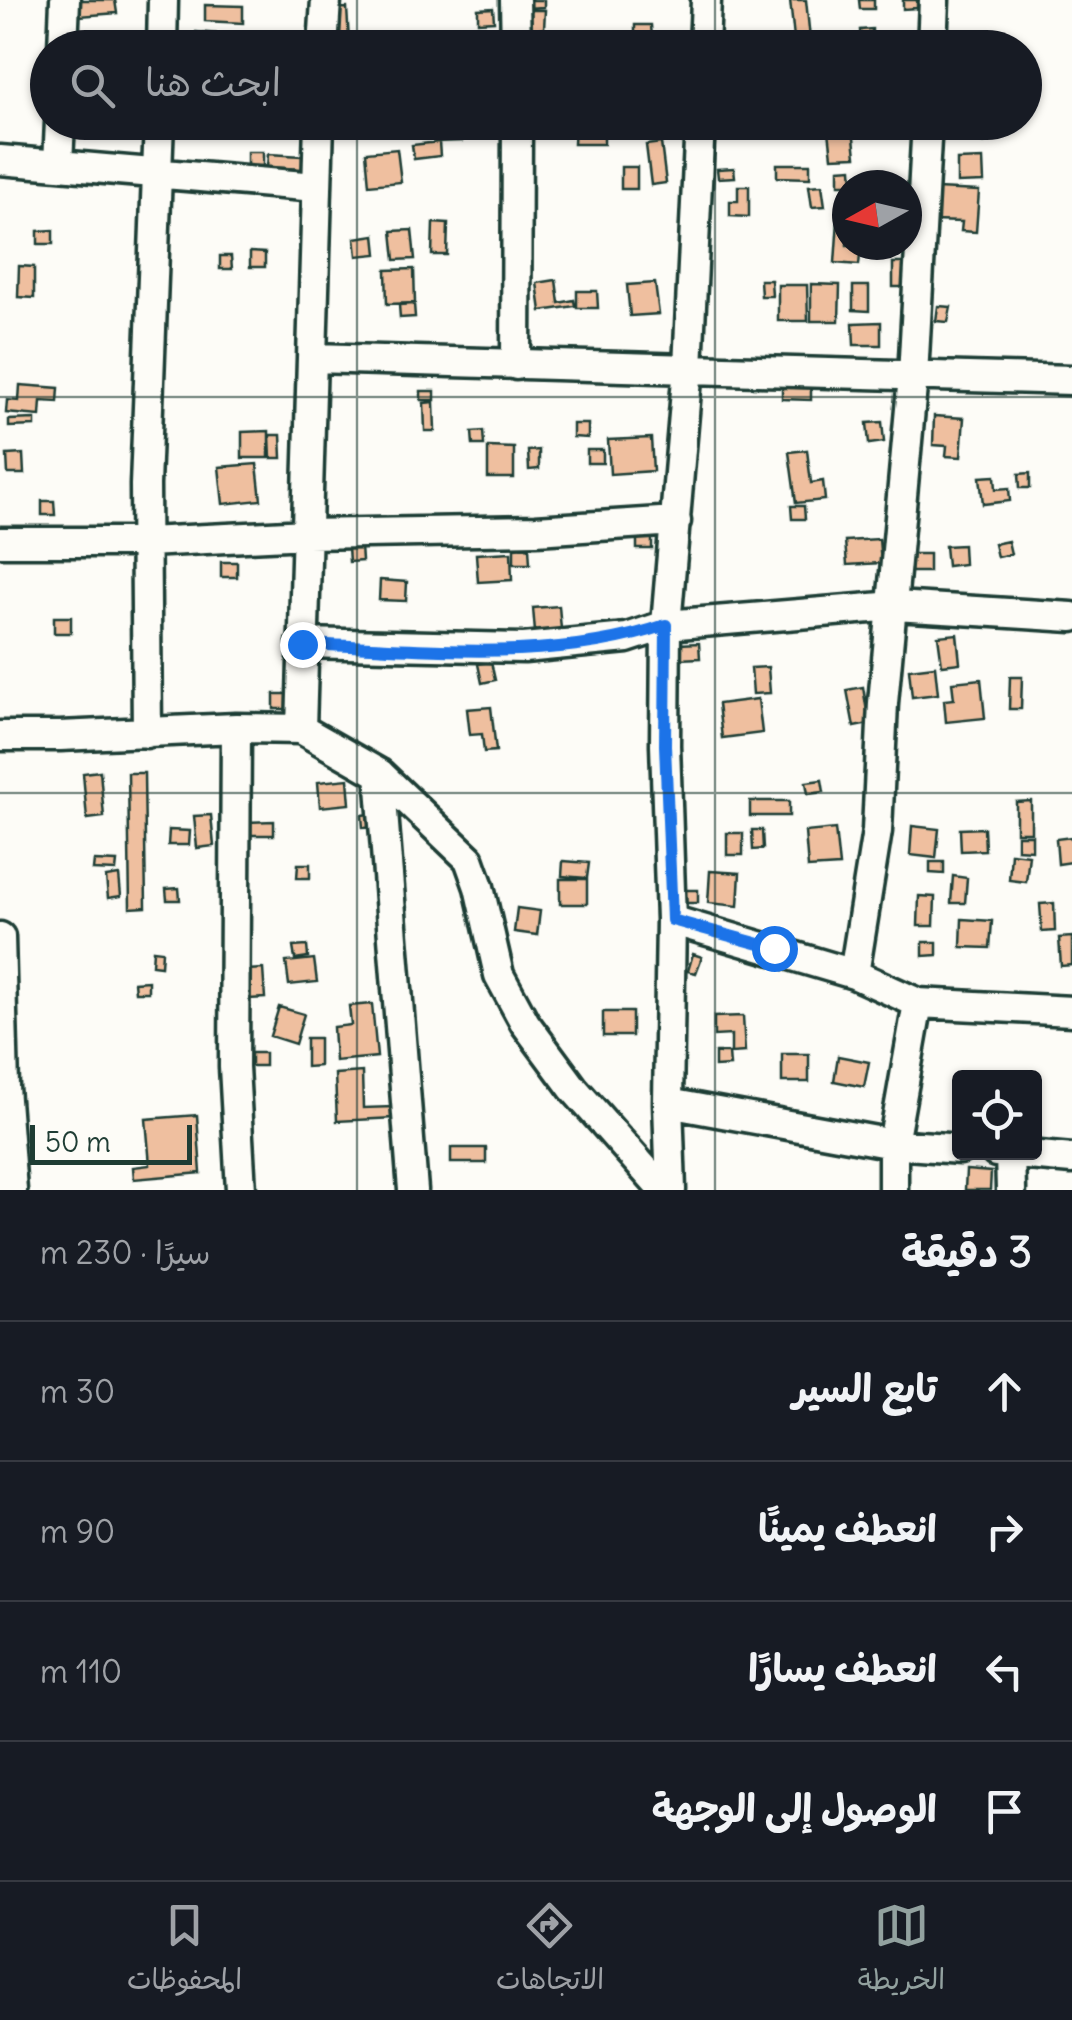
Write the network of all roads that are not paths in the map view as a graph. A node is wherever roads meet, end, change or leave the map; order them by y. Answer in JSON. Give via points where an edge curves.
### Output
{"nodes":[{"id":1,"x":65,"y":0,"type":"edge"},
{"id":2,"x":164,"y":0,"type":"edge"},
{"id":3,"x":326,"y":0,"type":"edge"},
{"id":4,"x":515,"y":0,"type":"edge"},
{"id":5,"x":706,"y":0,"type":"edge"},
{"id":6,"x":934,"y":0,"type":"edge"},
{"id":7,"x":64,"y":30,"type":"edge"},
{"id":8,"x":163,"y":30,"type":"edge"},
{"id":9,"x":324,"y":30,"type":"edge"},
{"id":10,"x":516,"y":30,"type":"edge"},
{"id":11,"x":705,"y":30,"type":"edge"},
{"id":12,"x":933,"y":30,"type":"edge"},
{"id":13,"x":59,"y":140,"type":"edge"},
{"id":14,"x":158,"y":140,"type":"edge"},
{"id":15,"x":318,"y":140,"type":"edge"},
{"id":16,"x":517,"y":140,"type":"edge"},
{"id":17,"x":699,"y":140,"type":"edge"},
{"id":18,"x":926,"y":140,"type":"edge"},
{"id":19,"x":0,"y":161,"type":"edge"},
{"id":20,"x":58,"y":163,"type":"junction"},
{"id":21,"x":157,"y":172,"type":"junction"},
{"id":22,"x":316,"y":187,"type":"junction"},
{"id":23,"x":313,"y":358,"type":"junction"},
{"id":24,"x":516,"y":364,"type":"junction"},
{"id":25,"x":688,"y":367,"type":"junction"},
{"id":26,"x":913,"y":376,"type":"junction"},
{"id":27,"x":1072,"y":380,"type":"edge"},
{"id":28,"x":676,"y":522,"type":"junction"},
{"id":29,"x":307,"y":534,"type":"junction"},
{"id":30,"x":0,"y":542,"type":"edge"},
{"id":31,"x":146,"y":542,"type":"junction"},
{"id":32,"x":894,"y":606,"type":"junction"},
{"id":33,"x":1072,"y":616,"type":"edge"},
{"id":34,"x":666,"y":625,"type":"junction"},
{"id":35,"x":302,"y":644,"type":"junction"},
{"id":36,"x":236,"y":728,"type":"junction"},
{"id":37,"x":300,"y":729,"type":"junction"},
{"id":38,"x":147,"y":733,"type":"junction"},
{"id":39,"x":0,"y":736,"type":"edge"},
{"id":40,"x":380,"y":774,"type":"junction"},
{"id":41,"x":672,"y":920,"type":"junction"},
{"id":42,"x":0,"y":937,"type":"edge"},
{"id":43,"x":854,"y":974,"type":"junction"},
{"id":44,"x":918,"y":1003,"type":"junction"},
{"id":45,"x":1072,"y":1011,"type":"edge"},
{"id":46,"x":668,"y":1103,"type":"junction"},
{"id":47,"x":893,"y":1144,"type":"junction"},
{"id":48,"x":952,"y":1148,"type":"edge"},
{"id":49,"x":1042,"y":1157,"type":"edge"},
{"id":50,"x":1072,"y":1159,"type":"edge"},
{"id":51,"x":1010,"y":1160,"type":"edge"},
{"id":52,"x":12,"y":1190,"type":"edge"},
{"id":53,"x":241,"y":1190,"type":"edge"},
{"id":54,"x":414,"y":1190,"type":"edge"},
{"id":55,"x":667,"y":1190,"type":"edge"},
{"id":56,"x":893,"y":1190,"type":"edge"},
{"id":57,"x":1010,"y":1190,"type":"edge"}],
"edges":[{"from":1,"to":7,"type":"street"},
{"from":2,"to":8,"type":"street"},
{"from":3,"to":9,"type":"street"},
{"from":4,"to":10,"type":"street"},
{"from":5,"to":11,"type":"street"},
{"from":6,"to":12,"type":"street"},
{"from":13,"to":20,"type":"street"},
{"from":14,"to":21,"type":"street"},
{"from":15,"to":22,"type":"street"},
{"from":16,"to":24,"type":"street"},
{"from":17,"to":25,"type":"street"},
{"from":18,"to":26,"type":"street"},
{"from":19,"to":20,"type":"street"},
{"from":20,"to":21,"type":"street"},
{"from":21,"to":22,"type":"street"},
{"from":21,"to":31,"type":"street"},
{"from":22,"to":23,"type":"street"},
{"from":23,"to":24,"type":"street"},
{"from":23,"to":29,"type":"street"},
{"from":24,"to":25,"type":"street"},
{"from":25,"to":26,"type":"street"},
{"from":25,"to":28,"type":"street"},
{"from":26,"to":27,"type":"street"},
{"from":26,"to":32,"type":"street"},
{"from":28,"to":29,"type":"street"},
{"from":28,"to":34,"type":"street"},
{"from":29,"to":31,"type":"street"},
{"from":29,"to":35,"type":"street"},
{"from":30,"to":31,"type":"street"},
{"from":31,"to":38,"type":"street"},
{"from":32,"to":33,"type":"street"},
{"from":32,"to":34,"type":"street"},
{"from":32,"to":43,"type":"street","via":[[876,831]]},
{"from":34,"to":35,"type":"street","via":[[628,638],[524,648]]},
{"from":34,"to":41,"type":"street"},
{"from":35,"to":37,"type":"street"},
{"from":36,"to":37,"type":"street"},
{"from":36,"to":38,"type":"street"},
{"from":36,"to":53,"type":"street","via":[[234,1067]]},
{"from":37,"to":40,"type":"street"},
{"from":38,"to":39,"type":"street"},
{"from":40,"to":54,"type":"street"},
{"from":40,"to":55,"type":"street","via":[[469,859],[499,974],[525,1023],[573,1088]]},
{"from":41,"to":43,"type":"street"},
{"from":41,"to":46,"type":"street"},
{"from":42,"to":52,"type":"street"},
{"from":43,"to":44,"type":"street"},
{"from":44,"to":45,"type":"street"},
{"from":44,"to":47,"type":"street"},
{"from":46,"to":47,"type":"street"},
{"from":46,"to":55,"type":"street"},
{"from":47,"to":48,"type":"street"},
{"from":47,"to":56,"type":"street"},
{"from":49,"to":50,"type":"street"},
{"from":51,"to":57,"type":"street"}]}
